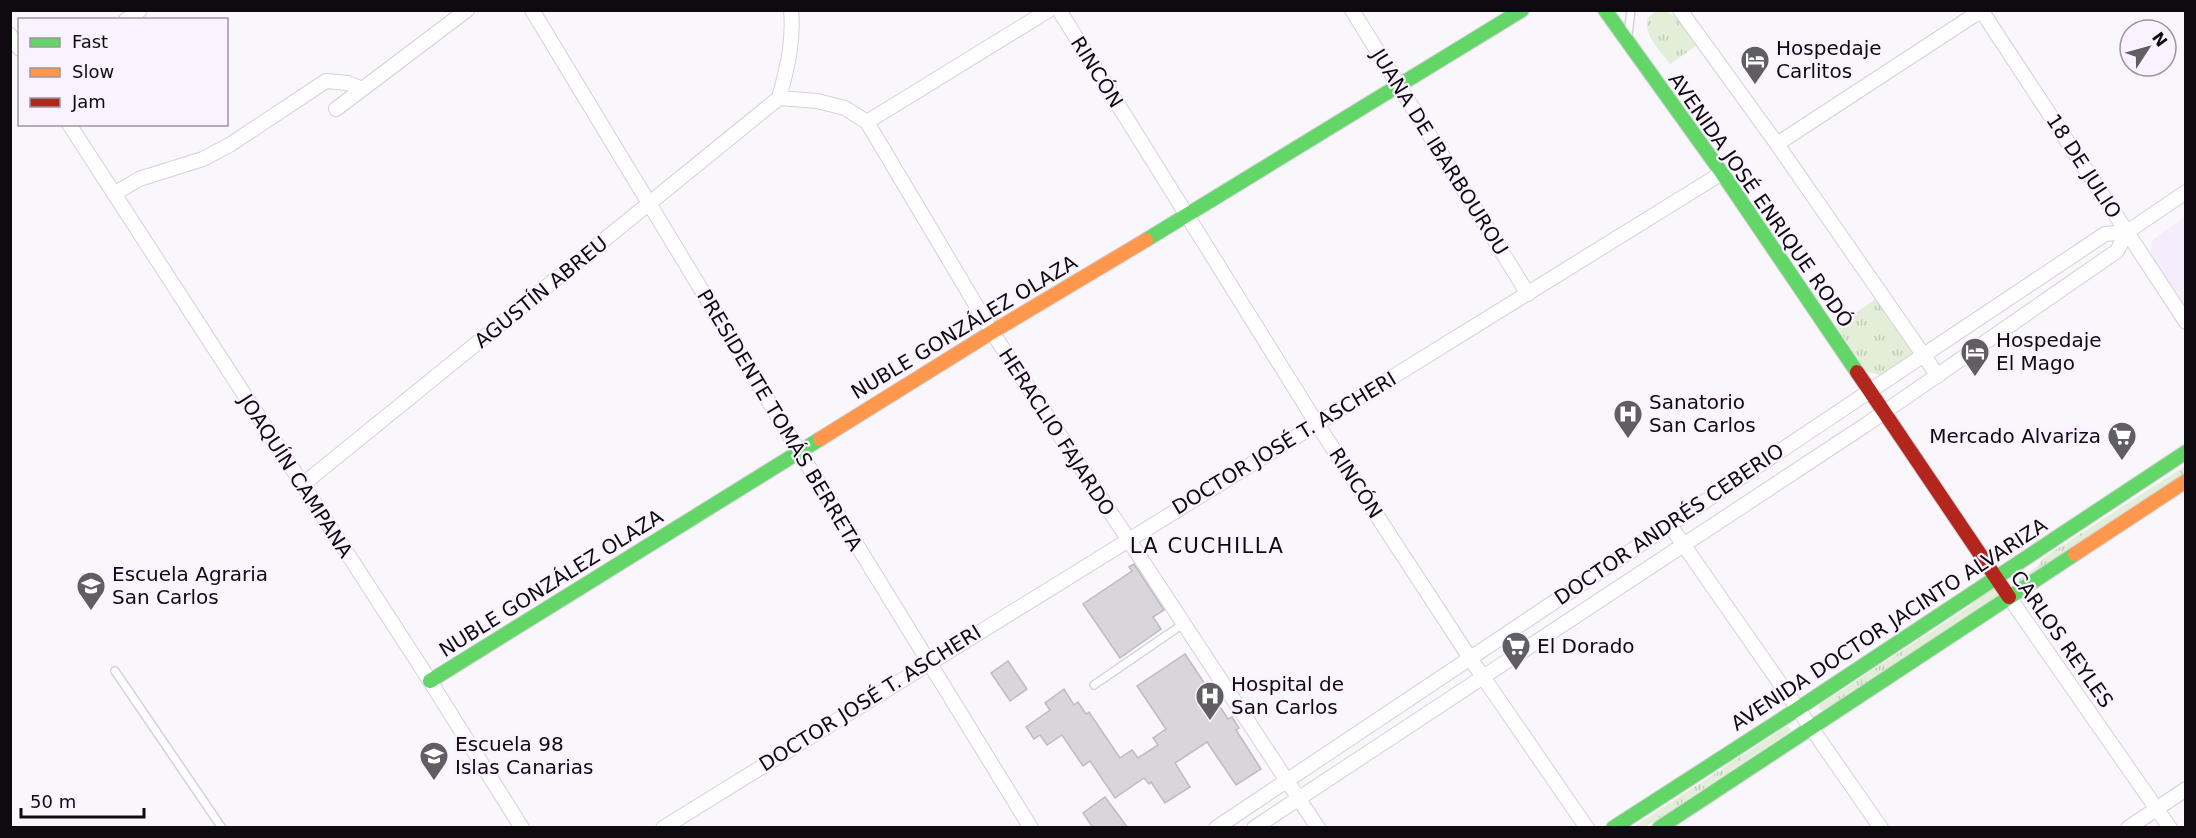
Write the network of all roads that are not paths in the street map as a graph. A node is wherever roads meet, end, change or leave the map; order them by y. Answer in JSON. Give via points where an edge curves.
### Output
{"nodes":[{"id":1,"x":467,"y":10,"type":"edge"},
{"id":2,"x":532,"y":10,"type":"edge"},
{"id":3,"x":791,"y":10,"type":"edge"},
{"id":4,"x":1049,"y":10,"type":"edge"},
{"id":5,"x":1059,"y":10,"type":"edge"},
{"id":6,"x":1352,"y":10,"type":"edge"},
{"id":7,"x":1522,"y":10,"type":"edge"},
{"id":8,"x":1605,"y":10,"type":"edge"},
{"id":9,"x":1631,"y":10,"type":"edge"},
{"id":10,"x":1680,"y":10,"type":"edge"},
{"id":11,"x":1982,"y":11,"type":"edge"},
{"id":12,"x":1627,"y":41,"type":"junction"},
{"id":13,"x":1400,"y":86,"type":"junction"},
{"id":14,"x":362,"y":89,"type":"junction"},
{"id":15,"x":779,"y":98,"type":"junction"},
{"id":16,"x":336,"y":109,"type":"dead end"},
{"id":17,"x":867,"y":122,"type":"junction"},
{"id":18,"x":70,"y":126,"type":"edge"},
{"id":19,"x":1776,"y":144,"type":"junction"},
{"id":20,"x":1722,"y":173,"type":"junction"},
{"id":21,"x":2186,"y":192,"type":"edge"},
{"id":22,"x":114,"y":194,"type":"junction"},
{"id":23,"x":650,"y":204,"type":"junction"},
{"id":24,"x":1186,"y":216,"type":"junction"},
{"id":25,"x":2127,"y":231,"type":"junction"},
{"id":26,"x":1528,"y":294,"type":"junction"},
{"id":27,"x":2186,"y":322,"type":"edge"},
{"id":28,"x":992,"y":332,"type":"junction"},
{"id":29,"x":1924,"y":355,"type":"junction"},
{"id":30,"x":1938,"y":376,"type":"junction"},
{"id":31,"x":1869,"y":391,"type":"junction"},
{"id":32,"x":1883,"y":413,"type":"junction"},
{"id":33,"x":1317,"y":424,"type":"junction"},
{"id":34,"x":799,"y":452,"type":"junction"},
{"id":35,"x":2186,"y":452,"type":"edge"},
{"id":36,"x":2186,"y":481,"type":"edge"},
{"id":37,"x":302,"y":484,"type":"junction"},
{"id":38,"x":1669,"y":524,"type":"junction"},
{"id":39,"x":1127,"y":538,"type":"junction"},
{"id":40,"x":1682,"y":544,"type":"junction"},
{"id":41,"x":1995,"y":577,"type":"junction"},
{"id":42,"x":2009,"y":597,"type":"junction"},
{"id":43,"x":1183,"y":624,"type":"junction"},
{"id":44,"x":1470,"y":658,"type":"junction"},
{"id":45,"x":928,"y":661,"type":"junction"},
{"id":46,"x":115,"y":670,"type":"dead end"},
{"id":47,"x":1483,"y":676,"type":"junction"},
{"id":48,"x":430,"y":681,"type":"junction"},
{"id":49,"x":1094,"y":685,"type":"dead end"},
{"id":50,"x":1799,"y":708,"type":"junction"},
{"id":51,"x":1812,"y":728,"type":"junction"},
{"id":52,"x":1285,"y":780,"type":"junction"},
{"id":53,"x":2186,"y":789,"type":"edge"},
{"id":54,"x":1297,"y":798,"type":"junction"},
{"id":55,"x":2157,"y":808,"type":"junction"},
{"id":56,"x":222,"y":828,"type":"edge"},
{"id":57,"x":522,"y":828,"type":"edge"},
{"id":58,"x":663,"y":828,"type":"edge"},
{"id":59,"x":1031,"y":828,"type":"edge"},
{"id":60,"x":1216,"y":828,"type":"edge"},
{"id":61,"x":1254,"y":828,"type":"edge"},
{"id":62,"x":1318,"y":828,"type":"edge"},
{"id":63,"x":1587,"y":828,"type":"edge"},
{"id":64,"x":1613,"y":828,"type":"edge"},
{"id":65,"x":1659,"y":828,"type":"edge"},
{"id":66,"x":1881,"y":828,"type":"edge"},
{"id":67,"x":2128,"y":828,"type":"edge"},
{"id":68,"x":2170,"y":828,"type":"edge"}],
"edges":[{"from":1,"to":14,"type":"street"},
{"from":2,"to":23,"type":"street","name":"PRESIDENTE TOMÁS BERRETA"},
{"from":3,"to":15,"type":"street","via":[[789,61]]},
{"from":4,"to":17,"type":"street"},
{"from":5,"to":24,"type":"street","name":"RINCÓN"},
{"from":6,"to":13,"type":"street","name":"JUANA DE IBARBOUROU"},
{"from":7,"to":13,"type":"street","name":"NUBLE GONZÁLEZ OLAZA"},
{"from":8,"to":12,"type":"street","name":"AVENIDA JOSÉ ENRIQUE RODÓ"},
{"from":9,"to":12,"type":"lane"},
{"from":10,"to":19,"type":"street"},
{"from":11,"to":19,"type":"street"},
{"from":11,"to":25,"type":"street","name":"18 DE JULIO"},
{"from":12,"to":20,"type":"street","name":"AVENIDA JOSÉ ENRIQUE RODÓ"},
{"from":13,"to":24,"type":"street","name":"NUBLE GONZÁLEZ OLAZA"},
{"from":13,"to":26,"type":"street","name":"JUANA DE IBARBOUROU"},
{"from":14,"to":16,"type":"street"},
{"from":14,"to":22,"type":"street","via":[[326,81],[203,159],[139,179]]},
{"from":15,"to":17,"type":"street","name":"HERACLIO FAJARDO","via":[[845,108]]},
{"from":15,"to":23,"type":"street","name":"AGUSTÍN ABREU"},
{"from":17,"to":28,"type":"street","name":"HERACLIO FAJARDO"},
{"from":18,"to":22,"type":"street","name":"JOAQUÍN CAMPANA"},
{"from":19,"to":29,"type":"street"},
{"from":20,"to":26,"type":"street","name":"DOCTOR JOSÉ T. ASCHERI"},
{"from":20,"to":31,"type":"street","name":"AVENIDA JOSÉ ENRIQUE RODÓ"},
{"from":21,"to":25,"type":"street","name":"DOCTOR ANDRÉS CEBERIO"},
{"from":22,"to":37,"type":"street","name":"JOAQUÍN CAMPANA"},
{"from":23,"to":34,"type":"street","name":"PRESIDENTE TOMÁS BERRETA"},
{"from":23,"to":37,"type":"street","name":"AGUSTÍN ABREU"},
{"from":24,"to":28,"type":"street","name":"NUBLE GONZÁLEZ OLAZA"},
{"from":24,"to":33,"type":"street","name":"RINCÓN"},
{"from":25,"to":27,"type":"street","name":"18 DE JULIO"},
{"from":25,"to":29,"type":"street","name":"DOCTOR ANDRÉS CEBERIO","via":[[2105,234]]},
{"from":25,"to":30,"type":"street","name":"DOCTOR ANDRÉS CEBERIO","via":[[2117,251]]},
{"from":26,"to":33,"type":"street","name":"DOCTOR JOSÉ T. ASCHERI"},
{"from":28,"to":34,"type":"street","name":"NUBLE GONZÁLEZ OLAZA"},
{"from":28,"to":39,"type":"street","name":"HERACLIO FAJARDO"},
{"from":29,"to":30,"type":"street"},
{"from":29,"to":31,"type":"street","name":"DOCTOR ANDRÉS CEBERIO"},
{"from":30,"to":32,"type":"street","name":"DOCTOR ANDRÉS CEBERIO"},
{"from":31,"to":32,"type":"street","name":"AVENIDA JOSÉ ENRIQUE RODÓ"},
{"from":31,"to":38,"type":"street","name":"DOCTOR ANDRÉS CEBERIO"},
{"from":32,"to":40,"type":"street","name":"DOCTOR ANDRÉS CEBERIO"},
{"from":32,"to":41,"type":"street","name":"CARLOS REYLES"},
{"from":33,"to":39,"type":"street","name":"DOCTOR JOSÉ T. ASCHERI"},
{"from":33,"to":44,"type":"street","name":"RINCÓN"},
{"from":34,"to":45,"type":"street","name":"PRESIDENTE TOMÁS BERRETA"},
{"from":34,"to":48,"type":"street","name":"NUBLE GONZÁLEZ OLAZA"},
{"from":35,"to":41,"type":"street","name":"AVENIDA DOCTOR JACINTO ALVARIZA"},
{"from":36,"to":42,"type":"street"},
{"from":37,"to":48,"type":"street","name":"JOAQUÍN CAMPANA"},
{"from":38,"to":40,"type":"street"},
{"from":38,"to":44,"type":"street","name":"DOCTOR ANDRÉS CEBERIO"},
{"from":39,"to":43,"type":"street","name":"HERACLIO FAJARDO"},
{"from":39,"to":45,"type":"street","name":"DOCTOR JOSÉ T. ASCHERI"},
{"from":40,"to":47,"type":"street","name":"DOCTOR ANDRÉS CEBERIO"},
{"from":40,"to":50,"type":"street"},
{"from":41,"to":42,"type":"street","name":"CARLOS REYLES"},
{"from":41,"to":50,"type":"street","name":"AVENIDA DOCTOR JACINTO ALVARIZA"},
{"from":42,"to":51,"type":"street"},
{"from":42,"to":55,"type":"street","name":"CARLOS REYLES"},
{"from":43,"to":49,"type":"lane"},
{"from":43,"to":52,"type":"street","name":"HERACLIO FAJARDO"},
{"from":44,"to":47,"type":"street","name":"RINCÓN"},
{"from":44,"to":52,"type":"street","name":"DOCTOR ANDRÉS CEBERIO"},
{"from":45,"to":58,"type":"street","name":"DOCTOR JOSÉ T. ASCHERI"},
{"from":45,"to":59,"type":"street","name":"PRESIDENTE TOMÁS BERRETA"},
{"from":46,"to":56,"type":"lane"},
{"from":47,"to":54,"type":"street","name":"DOCTOR ANDRÉS CEBERIO"},
{"from":47,"to":63,"type":"street","name":"RINCÓN"},
{"from":48,"to":57,"type":"street","name":"JOAQUÍN CAMPANA"},
{"from":50,"to":51,"type":"street"},
{"from":50,"to":64,"type":"street","name":"AVENIDA DOCTOR JACINTO ALVARIZA"},
{"from":51,"to":65,"type":"street"},
{"from":51,"to":66,"type":"street"},
{"from":52,"to":54,"type":"street","name":"HERACLIO FAJARDO"},
{"from":52,"to":60,"type":"street","name":"DOCTOR ANDRÉS CEBERIO"},
{"from":53,"to":55,"type":"street"},
{"from":54,"to":61,"type":"street","name":"DOCTOR ANDRÉS CEBERIO"},
{"from":54,"to":62,"type":"street","name":"HERACLIO FAJARDO"},
{"from":55,"to":67,"type":"street"},
{"from":55,"to":68,"type":"street","name":"CARLOS REYLES"}]}
